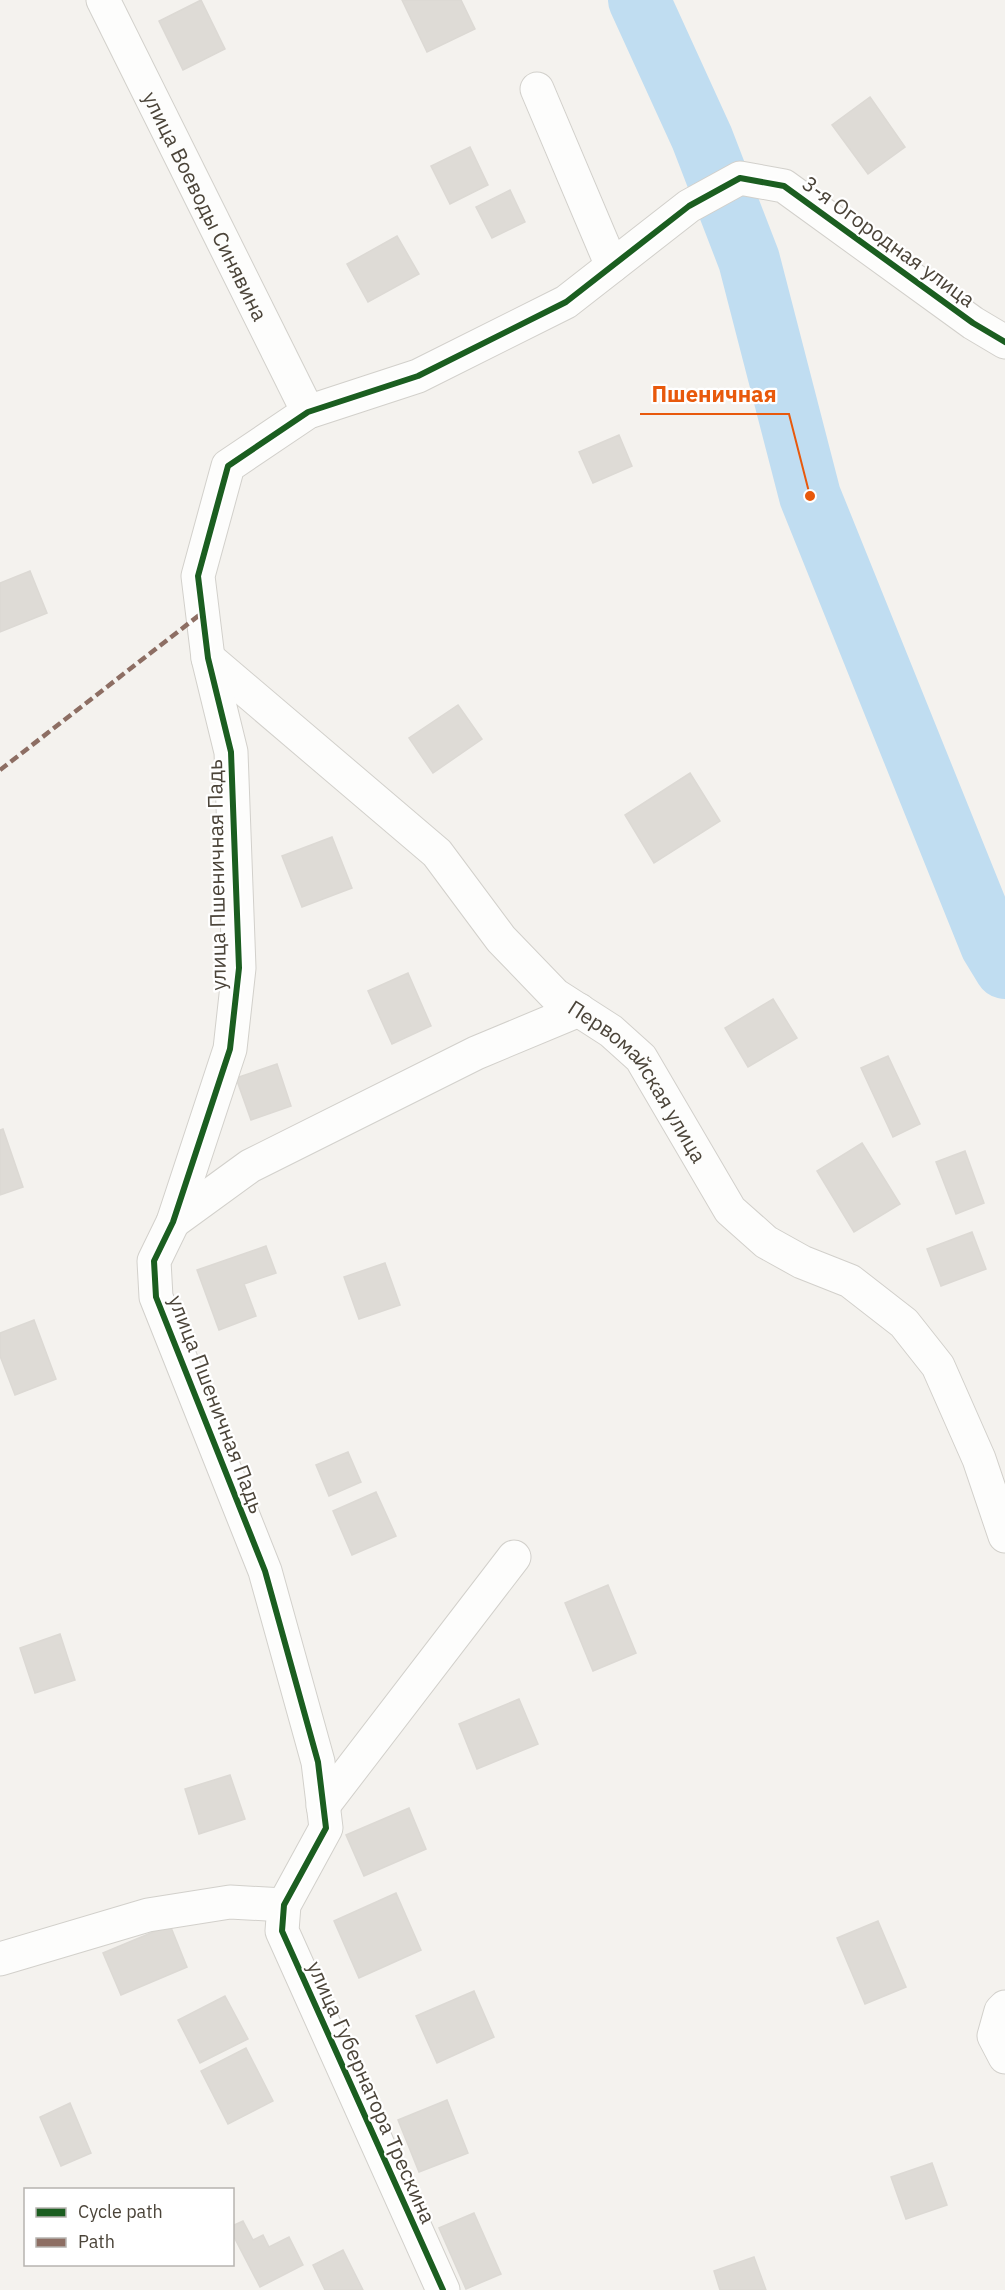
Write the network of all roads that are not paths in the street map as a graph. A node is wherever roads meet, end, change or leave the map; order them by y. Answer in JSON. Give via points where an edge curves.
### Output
{"nodes":[{"id":1,"x":103,"y":0,"type":"edge"},
{"id":2,"x":537,"y":89,"type":"dead end"},
{"id":3,"x":612,"y":267,"type":"junction"},
{"id":4,"x":1005,"y":342,"type":"edge"},
{"id":5,"x":308,"y":412,"type":"junction"},
{"id":6,"x":208,"y":658,"type":"junction"},
{"id":7,"x":579,"y":1010,"type":"junction"},
{"id":8,"x":173,"y":1222,"type":"junction"},
{"id":9,"x":1005,"y":1536,"type":"edge"},
{"id":10,"x":514,"y":1557,"type":"dead end"},
{"id":11,"x":323,"y":1806,"type":"junction"},
{"id":12,"x":285,"y":1905,"type":"junction"},
{"id":13,"x":0,"y":1959,"type":"edge"},
{"id":14,"x":1005,"y":2007,"type":"edge"},
{"id":15,"x":1005,"y":2057,"type":"edge"},
{"id":16,"x":443,"y":2290,"type":"edge"}],
"edges":[{"from":1,"to":5,"type":"street","name":"улица Воеводы Синявина"},
{"from":2,"to":3,"type":"street"},
{"from":3,"to":4,"type":"street","name":"3-я Огородная улица","via":[[689,206],[740,178],[784,186]]},
{"from":3,"to":5,"type":"street","name":"3-я Огородная улица","via":[[566,302],[418,376]]},
{"from":5,"to":6,"type":"street","name":"улица Пшеничная Падь","via":[[228,466],[198,576]]},
{"from":6,"to":7,"type":"street","name":"Первомайская улица","via":[[437,853],[501,939],[555,995]]},
{"from":6,"to":8,"type":"street","name":"улица Пшеничная Падь","via":[[231,752],[239,968],[230,1049]]},
{"from":7,"to":8,"type":"street","via":[[476,1053],[250,1166]]},
{"from":7,"to":9,"type":"street","name":"Первомайская улица","via":[[626,1042],[641,1058],[730,1210],[766,1242],[850,1281],[904,1323],[938,1366],[979,1459]]},
{"from":8,"to":11,"type":"street","name":"улица Пшеничная Падь","via":[[154,1261],[156,1297],[265,1571],[318,1762]]},
{"from":10,"to":11,"type":"street"},
{"from":11,"to":12,"type":"street","name":"улица Пшеничная Падь","via":[[326,1828]]},
{"from":12,"to":13,"type":"street","via":[[230,1902],[148,1915]]},
{"from":12,"to":16,"type":"street","name":"улица Губернатора Трескина","via":[[282,1931]]},
{"from":14,"to":15,"type":"street","via":[[994,2036]]}]}
